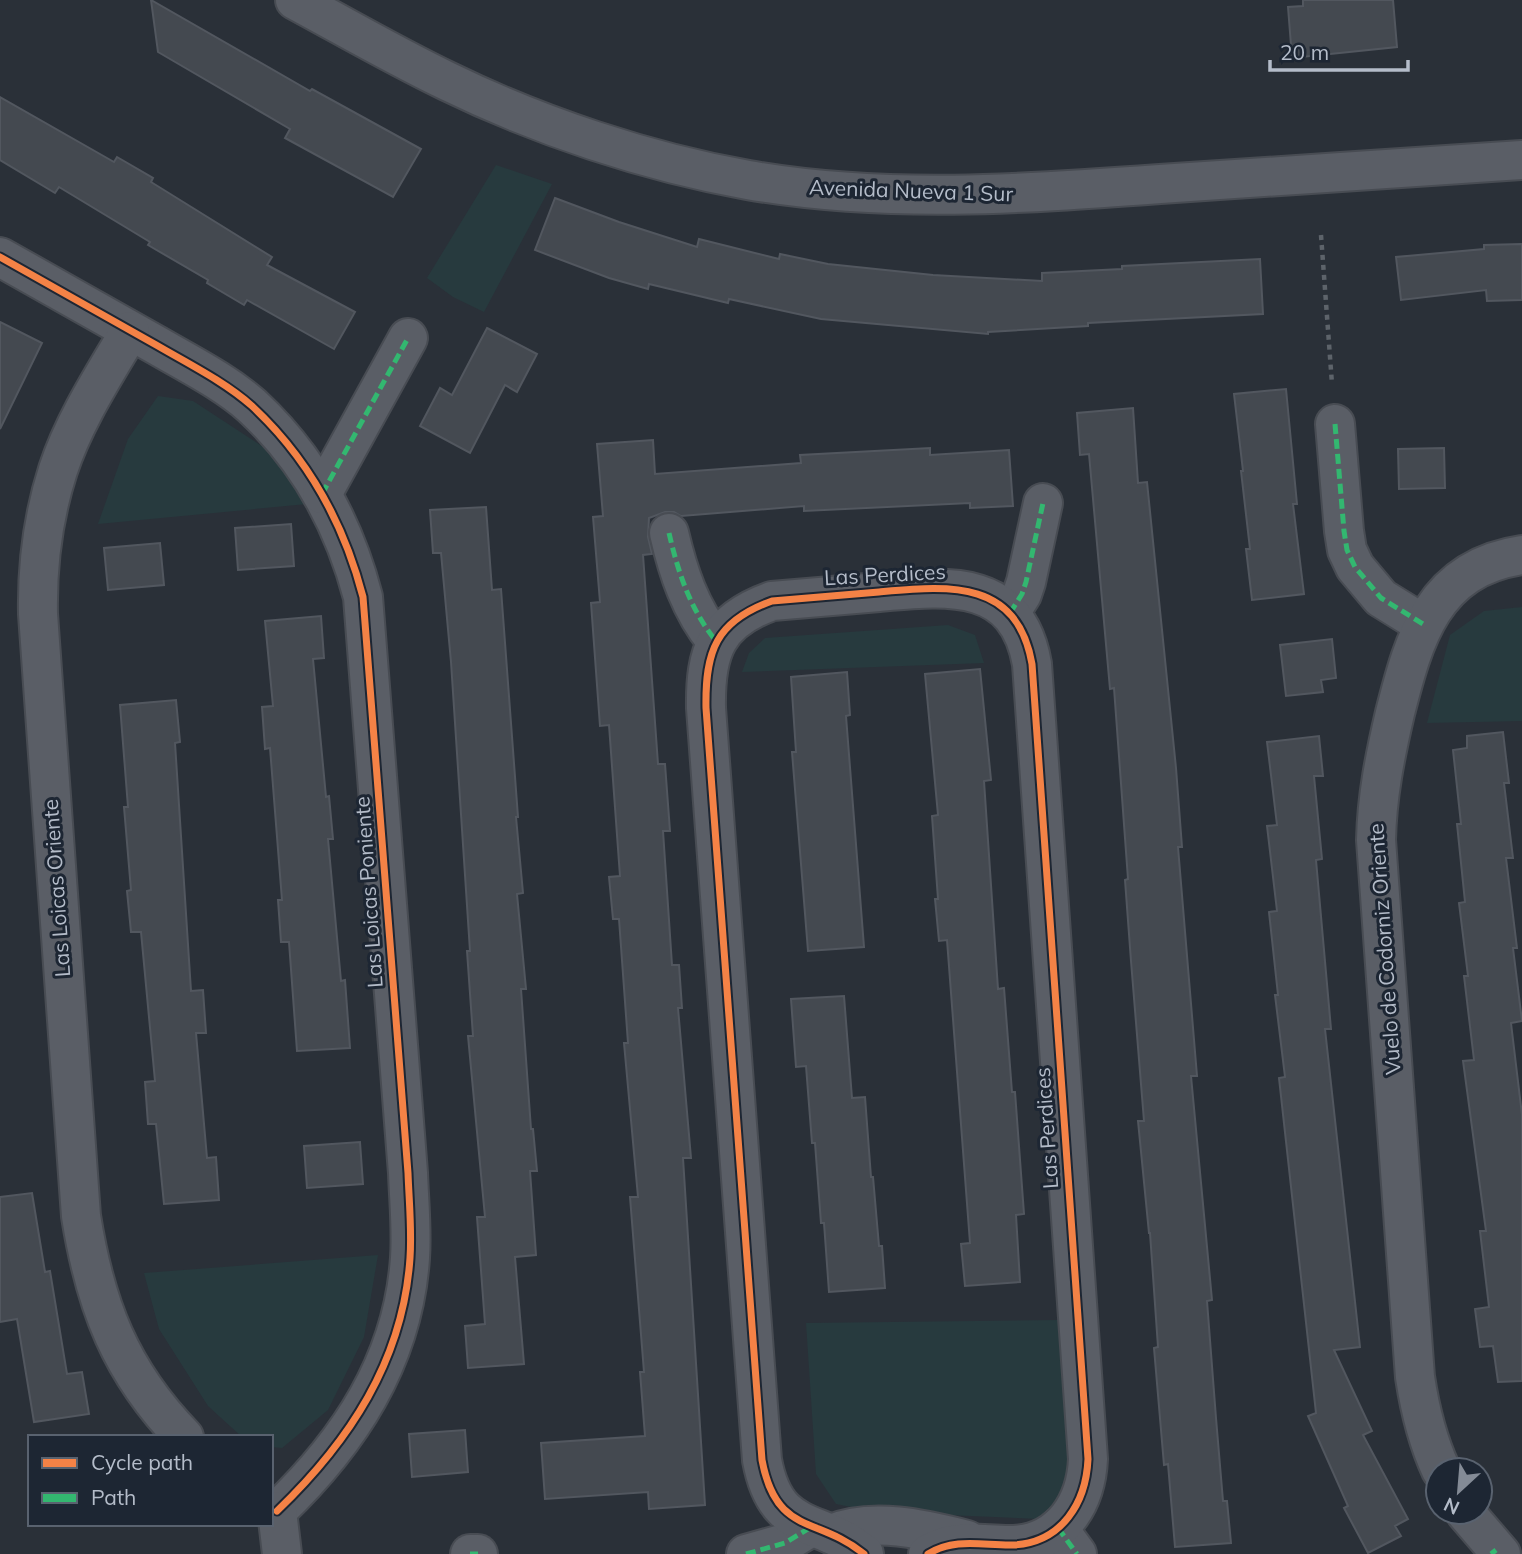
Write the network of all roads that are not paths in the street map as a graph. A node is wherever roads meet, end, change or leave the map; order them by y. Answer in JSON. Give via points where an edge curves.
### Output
{"nodes":[{"id":1,"x":295,"y":0,"type":"edge"},
{"id":2,"x":1522,"y":160,"type":"edge"},
{"id":3,"x":0,"y":257,"type":"edge"},
{"id":4,"x":130,"y":331,"type":"junction"},
{"id":5,"x":408,"y":338,"type":"dead end"},
{"id":6,"x":1335,"y":424,"type":"road end"},
{"id":7,"x":322,"y":494,"type":"junction"},
{"id":8,"x":1043,"y":503,"type":"dead end"},
{"id":9,"x":669,"y":533,"type":"dead end"},
{"id":10,"x":1522,"y":555,"type":"edge"},
{"id":11,"x":1010,"y":613,"type":"junction"},
{"id":12,"x":1423,"y":624,"type":"junction"},
{"id":13,"x":716,"y":640,"type":"junction"},
{"id":14,"x":182,"y":1435,"type":"edge"},
{"id":15,"x":1435,"y":1456,"type":"edge"},
{"id":16,"x":274,"y":1509,"type":"edge"},
{"id":17,"x":1476,"y":1526,"type":"edge"},
{"id":18,"x":821,"y":1531,"type":"junction"},
{"id":19,"x":1067,"y":1541,"type":"edge"},
{"id":20,"x":975,"y":1542,"type":"junction"},
{"id":21,"x":1496,"y":1553,"type":"edge"},
{"id":22,"x":282,"y":1554,"type":"edge"},
{"id":23,"x":470,"y":1554,"type":"edge"},
{"id":24,"x":478,"y":1554,"type":"edge"},
{"id":25,"x":746,"y":1554,"type":"edge"},
{"id":26,"x":864,"y":1554,"type":"edge"},
{"id":27,"x":928,"y":1554,"type":"edge"}],
"edges":[{"from":1,"to":2,"type":"street","name":"Avenida Nueva 1 Sur","via":[[447,81],[569,131],[692,168],[800,188],[915,195],[1014,194]]},
{"from":3,"to":4,"type":"street","name":"Las Loicas Poniente"},
{"from":4,"to":7,"type":"street","name":"Las Loicas Poniente","via":[[250,404],[302,461]]},
{"from":4,"to":14,"type":"street","name":"Las Loicas Oriente","via":[[59,467],[41,542],[38,614],[88,1262],[101,1307],[131,1368]]},
{"from":5,"to":7,"type":"street"},
{"from":6,"to":12,"type":"street","via":[[1347,550],[1355,568],[1381,598]]},
{"from":7,"to":16,"type":"street","name":"Las Loicas Poniente","via":[[354,562],[366,621],[408,1173],[410,1260],[398,1328],[358,1416],[330,1456]]},
{"from":8,"to":11,"type":"street","via":[[1026,582]]},
{"from":9,"to":13,"type":"street","via":[[691,603]]},
{"from":10,"to":12,"type":"street","name":"Vuelo de Codorniz Oriente","via":[[1486,564],[1465,576],[1434,605]]},
{"from":11,"to":13,"type":"street","name":"Las Perdices","via":[[977,592],[958,589],[772,601],[731,622]]},
{"from":11,"to":19,"type":"street","name":"Las Perdices","via":[[1021,628],[1032,664],[1088,1460],[1087,1479],[1072,1514]]},
{"from":12,"to":15,"type":"street","name":"Vuelo de Codorniz Oriente","via":[[1384,761],[1376,840],[1415,1377]]},
{"from":13,"to":18,"type":"street","via":[[706,708],[762,1460],[778,1503],[793,1518]]},
{"from":16,"to":22,"type":"street","name":"Las Loicas Poniente"},
{"from":17,"to":21,"type":"street"},
{"from":18,"to":20,"type":"street","name":"Las Perdices","via":[[861,1525],[914,1529]]},
{"from":18,"to":25,"type":"street","name":"Las Perdices"},
{"from":18,"to":26,"type":"street"},
{"from":19,"to":20,"type":"street","name":"Las Perdices","via":[[1044,1536],[1021,1544]]},
{"from":20,"to":27,"type":"street","name":"Las Perdices"},
{"from":23,"to":24,"type":"street"}]}
